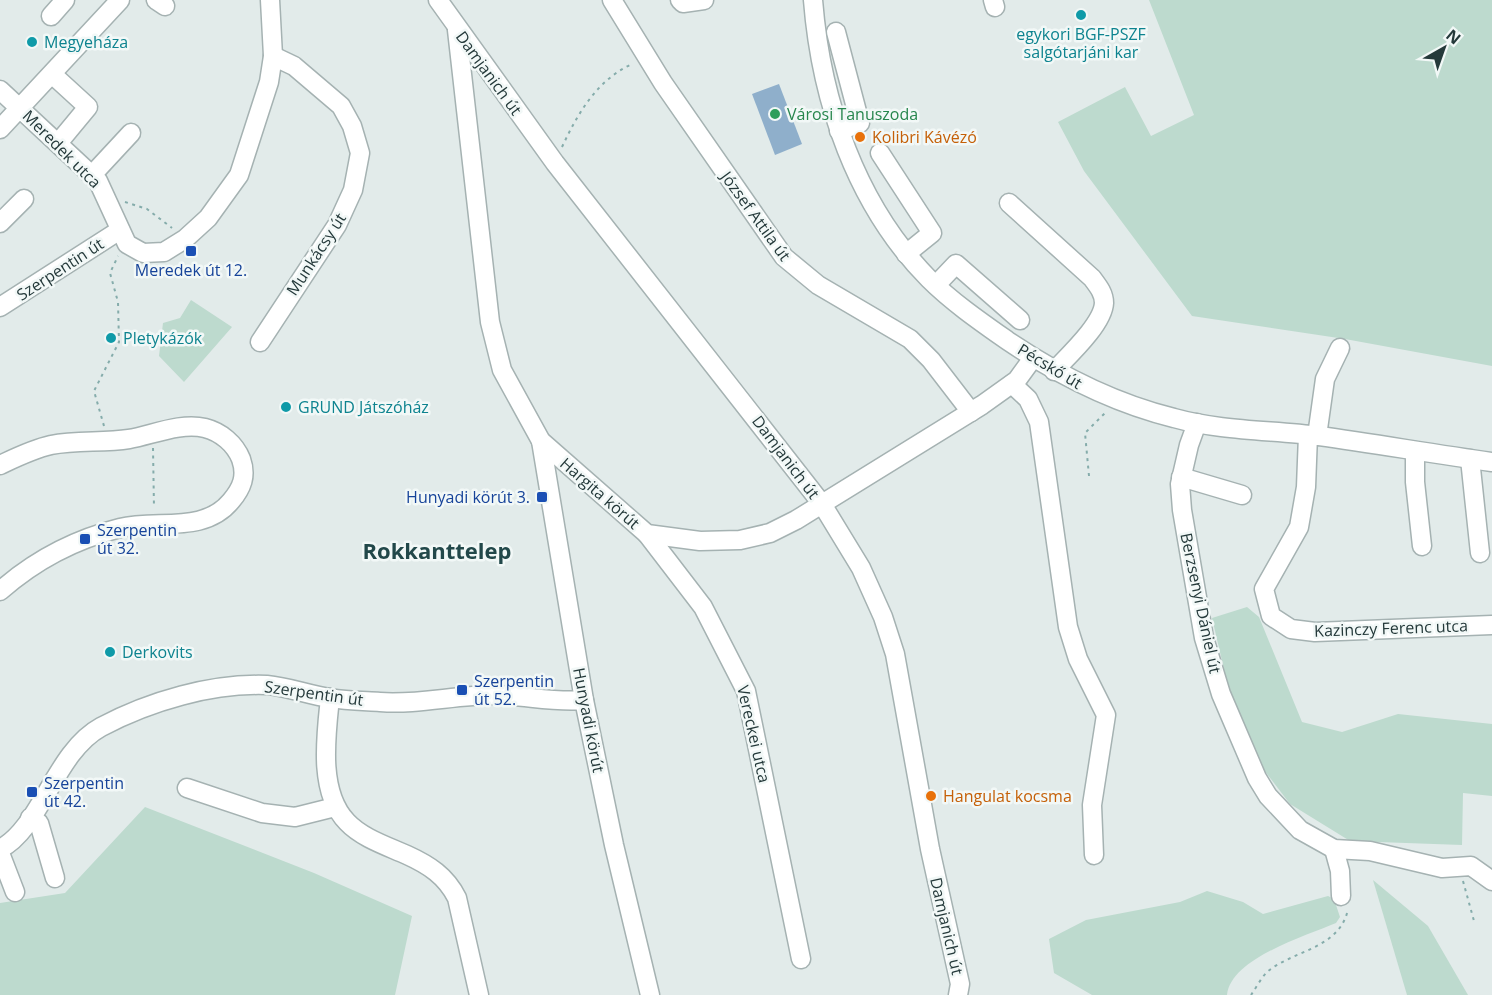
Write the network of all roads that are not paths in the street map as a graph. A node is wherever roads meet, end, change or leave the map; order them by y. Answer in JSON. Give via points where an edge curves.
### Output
{"nodes":[{"id":1,"x":65,"y":0,"type":"edge"},
{"id":2,"x":120,"y":0,"type":"edge"},
{"id":3,"x":270,"y":0,"type":"edge"},
{"id":4,"x":438,"y":0,"type":"edge"},
{"id":5,"x":612,"y":0,"type":"edge"},
{"id":6,"x":680,"y":0,"type":"edge"},
{"id":7,"x":704,"y":0,"type":"edge"},
{"id":8,"x":813,"y":0,"type":"edge"},
{"id":9,"x":51,"y":16,"type":"dead end"},
{"id":10,"x":457,"y":28,"type":"junction"},
{"id":11,"x":836,"y":32,"type":"dead end"},
{"id":12,"x":273,"y":56,"type":"junction"},
{"id":13,"x":53,"y":75,"type":"junction"},
{"id":14,"x":0,"y":90,"type":"edge"},
{"id":15,"x":21,"y":107,"type":"junction"},
{"id":16,"x":0,"y":129,"type":"edge"},
{"id":17,"x":840,"y":131,"type":"junction"},
{"id":18,"x":131,"y":133,"type":"dead end"},
{"id":19,"x":58,"y":142,"type":"junction"},
{"id":20,"x":880,"y":153,"type":"dead end"},
{"id":21,"x":92,"y":174,"type":"junction"},
{"id":22,"x":24,"y":199,"type":"dead end"},
{"id":23,"x":1009,"y":203,"type":"dead end"},
{"id":24,"x":0,"y":223,"type":"edge"},
{"id":25,"x":122,"y":235,"type":"junction"},
{"id":26,"x":906,"y":254,"type":"junction"},
{"id":27,"x":936,"y":285,"type":"junction"},
{"id":28,"x":0,"y":307,"type":"edge"},
{"id":29,"x":1020,"y":320,"type":"dead end"},
{"id":30,"x":266,"y":342,"type":"dead end"},
{"id":31,"x":1340,"y":348,"type":"dead end"},
{"id":32,"x":1033,"y":358,"type":"junction"},
{"id":33,"x":1054,"y":371,"type":"junction"},
{"id":34,"x":1012,"y":384,"type":"junction"},
{"id":35,"x":971,"y":412,"type":"junction"},
{"id":36,"x":1197,"y":423,"type":"junction"},
{"id":37,"x":1312,"y":435,"type":"junction"},
{"id":38,"x":541,"y":441,"type":"junction"},
{"id":39,"x":1415,"y":451,"type":"junction"},
{"id":40,"x":1470,"y":459,"type":"junction"},
{"id":41,"x":1492,"y":462,"type":"edge"},
{"id":42,"x":0,"y":465,"type":"edge"},
{"id":43,"x":1181,"y":477,"type":"junction"},
{"id":44,"x":1242,"y":495,"type":"dead end"},
{"id":45,"x":822,"y":504,"type":"junction"},
{"id":46,"x":647,"y":534,"type":"junction"},
{"id":47,"x":1422,"y":546,"type":"dead end"},
{"id":48,"x":1480,"y":553,"type":"dead end"},
{"id":49,"x":0,"y":591,"type":"edge"},
{"id":50,"x":1492,"y":625,"type":"edge"},
{"id":51,"x":330,"y":698,"type":"junction"},
{"id":52,"x":584,"y":700,"type":"junction"},
{"id":53,"x":187,"y":788,"type":"dead end"},
{"id":54,"x":335,"y":807,"type":"junction"},
{"id":55,"x":30,"y":818,"type":"junction"},
{"id":56,"x":1334,"y":849,"type":"junction"},
{"id":57,"x":0,"y":851,"type":"edge"},
{"id":58,"x":1094,"y":855,"type":"dead end"},
{"id":59,"x":55,"y":878,"type":"dead end"},
{"id":60,"x":1492,"y":881,"type":"edge"},
{"id":61,"x":15,"y":892,"type":"dead end"},
{"id":62,"x":1341,"y":896,"type":"road end"},
{"id":63,"x":801,"y":959,"type":"dead end"},
{"id":64,"x":479,"y":995,"type":"edge"},
{"id":65,"x":650,"y":995,"type":"edge"},
{"id":66,"x":958,"y":995,"type":"edge"}],
"edges":[{"from":1,"to":9,"type":"street"},
{"from":2,"to":13,"type":"street"},
{"from":3,"to":12,"type":"street"},
{"from":4,"to":10,"type":"street","name":"Damjanich út"},
{"from":5,"to":35,"type":"street","name":"József Attila út","via":[[649,61],[784,257],[812,281],[916,344]]},
{"from":6,"to":7,"type":"street"},
{"from":8,"to":17,"type":"street","name":"Pécskő út","via":[[819,52]]},
{"from":10,"to":38,"type":"street","name":"Hargita körút","via":[[493,336],[509,385]]},
{"from":10,"to":45,"type":"street","name":"Damjanich út","via":[[555,163]]},
{"from":11,"to":17,"type":"street","via":[[860,123]]},
{"from":12,"to":25,"type":"street","via":[[267,95],[238,175],[220,203],[193,232],[169,250],[143,253],[130,246]]},
{"from":12,"to":30,"type":"street","name":"Munkácsy út","via":[[294,66],[341,106],[360,153],[353,190],[341,218]]},
{"from":13,"to":15,"type":"street"},
{"from":13,"to":19,"type":"street","via":[[88,107]]},
{"from":14,"to":15,"type":"street","name":"Meredek utca"},
{"from":15,"to":16,"type":"street"},
{"from":15,"to":19,"type":"street","name":"Meredek utca"},
{"from":17,"to":26,"type":"street","name":"Pécskő út","via":[[868,195]]},
{"from":18,"to":21,"type":"street"},
{"from":19,"to":21,"type":"street","name":"Meredek utca"},
{"from":20,"to":26,"type":"street","via":[[932,233]]},
{"from":21,"to":25,"type":"street","name":"Meredek utca","via":[[108,199]]},
{"from":22,"to":24,"type":"street"},
{"from":23,"to":33,"type":"street","via":[[1092,278],[1101,291],[1104,303],[1100,317]]},
{"from":25,"to":28,"type":"street","name":"Szerpentin út"},
{"from":26,"to":27,"type":"street","name":"Pécskő út"},
{"from":27,"to":29,"type":"street","via":[[956,264]]},
{"from":27,"to":32,"type":"street","name":"Pécskő út"},
{"from":31,"to":37,"type":"street","name":"Kazinczy Ferenc utca","via":[[1325,379]]},
{"from":32,"to":33,"type":"street","name":"Pécskő út"},
{"from":32,"to":34,"type":"street","name":"Hargita körút"},
{"from":33,"to":36,"type":"street","name":"Pécskő út","via":[[1114,399]]},
{"from":34,"to":35,"type":"street","name":"Hargita körút"},
{"from":34,"to":58,"type":"street","via":[[1028,399],[1039,422],[1068,627],[1078,659],[1106,715],[1092,805]]},
{"from":35,"to":45,"type":"street","name":"Hargita körút"},
{"from":36,"to":37,"type":"street","name":"Pécskő út"},
{"from":36,"to":43,"type":"street","name":"Berzsenyi Dániel út"},
{"from":37,"to":39,"type":"street","name":"Pécskő út"},
{"from":37,"to":50,"type":"street","name":"Kazinczy Ferenc utca","via":[[1299,527],[1264,587],[1271,616],[1291,629],[1315,632]]},
{"from":38,"to":46,"type":"street","name":"Hargita körút"},
{"from":38,"to":52,"type":"street","name":"Hunyadi körút"},
{"from":39,"to":40,"type":"street","name":"Pécskő út"},
{"from":39,"to":47,"type":"street"},
{"from":40,"to":41,"type":"street","name":"Pécskő út"},
{"from":40,"to":48,"type":"street"},
{"from":42,"to":49,"type":"street","via":[[51,445],[108,441],[193,427],[216,432],[237,449],[244,475],[231,502],[210,519],[116,529],[32,566]]},
{"from":43,"to":44,"type":"street"},
{"from":43,"to":56,"type":"street","name":"Berzsenyi Dániel út","via":[[1182,510],[1204,638],[1221,694],[1268,796],[1300,830]]},
{"from":45,"to":46,"type":"street","name":"Hargita körút","via":[[770,532],[740,540],[700,541]]},
{"from":45,"to":66,"type":"street","name":"Damjanich út","via":[[861,568],[895,654],[930,849],[960,984]]},
{"from":46,"to":63,"type":"street","name":"Vereckei utca","via":[[703,607],[746,692]]},
{"from":51,"to":52,"type":"street","name":"Szerpentin út","via":[[405,703],[502,695],[558,702]]},
{"from":51,"to":54,"type":"street","via":[[328,780]]},
{"from":51,"to":55,"type":"street","name":"Szerpentin út","via":[[295,689],[232,686],[172,699],[116,720],[87,737],[54,778]]},
{"from":52,"to":65,"type":"street","name":"Hunyadi körút"},
{"from":53,"to":54,"type":"street","via":[[262,813],[284,816]]},
{"from":54,"to":64,"type":"street","via":[[347,823],[426,865],[450,884],[457,898]]},
{"from":55,"to":57,"type":"street","name":"Szerpentin út"},
{"from":55,"to":59,"type":"street","via":[[39,823]]},
{"from":56,"to":60,"type":"street","name":"Berzsenyi Dániel út","via":[[1370,851],[1423,866],[1471,866]]},
{"from":56,"to":62,"type":"street"},
{"from":57,"to":61,"type":"street"}]}
